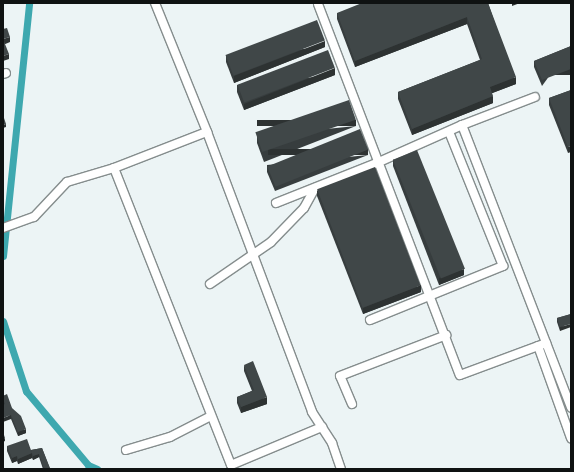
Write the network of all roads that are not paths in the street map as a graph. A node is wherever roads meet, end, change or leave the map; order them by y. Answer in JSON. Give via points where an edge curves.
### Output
{"nodes":[{"id":1,"x":155,"y":3,"type":"edge"},
{"id":2,"x":318,"y":4,"type":"edge"},
{"id":3,"x":535,"y":97,"type":"dead end"},
{"id":4,"x":462,"y":125,"type":"junction"},
{"id":5,"x":207,"y":132,"type":"junction"},
{"id":6,"x":449,"y":132,"type":"junction"},
{"id":7,"x":379,"y":162,"type":"junction"},
{"id":8,"x":114,"y":168,"type":"junction"},
{"id":9,"x":315,"y":188,"type":"junction"},
{"id":10,"x":276,"y":203,"type":"dead end"},
{"id":11,"x":3,"y":228,"type":"edge"},
{"id":12,"x":253,"y":254,"type":"junction"},
{"id":13,"x":210,"y":284,"type":"dead end"},
{"id":14,"x":431,"y":295,"type":"junction"},
{"id":15,"x":370,"y":320,"type":"dead end"},
{"id":16,"x":446,"y":335,"type":"junction"},
{"id":17,"x":542,"y":345,"type":"junction"},
{"id":18,"x":352,"y":404,"type":"dead end"},
{"id":19,"x":571,"y":408,"type":"edge"},
{"id":20,"x":211,"y":416,"type":"junction"},
{"id":21,"x":322,"y":427,"type":"junction"},
{"id":22,"x":571,"y":438,"type":"edge"},
{"id":23,"x":126,"y":450,"type":"dead end"},
{"id":24,"x":341,"y":469,"type":"edge"}],
"edges":[{"from":1,"to":5,"type":"street"},
{"from":2,"to":7,"type":"street"},
{"from":3,"to":4,"type":"street"},
{"from":4,"to":6,"type":"street"},
{"from":4,"to":17,"type":"street"},
{"from":5,"to":8,"type":"street"},
{"from":5,"to":12,"type":"street"},
{"from":6,"to":7,"type":"street"},
{"from":6,"to":14,"type":"street","via":[[503,266]]},
{"from":7,"to":9,"type":"street"},
{"from":7,"to":14,"type":"street"},
{"from":8,"to":11,"type":"street","via":[[67,182],[34,217]]},
{"from":8,"to":20,"type":"street"},
{"from":9,"to":10,"type":"street"},
{"from":9,"to":12,"type":"street","via":[[304,208],[270,242]]},
{"from":12,"to":13,"type":"street"},
{"from":12,"to":21,"type":"street","via":[[312,412]]},
{"from":14,"to":15,"type":"street"},
{"from":14,"to":16,"type":"street"},
{"from":16,"to":17,"type":"street","via":[[460,375]]},
{"from":16,"to":18,"type":"street","via":[[340,376]]},
{"from":17,"to":19,"type":"street"},
{"from":17,"to":22,"type":"street"},
{"from":20,"to":21,"type":"street","via":[[231,465]]},
{"from":20,"to":23,"type":"street","via":[[170,437]]},
{"from":21,"to":24,"type":"street","via":[[332,443]]}]}
